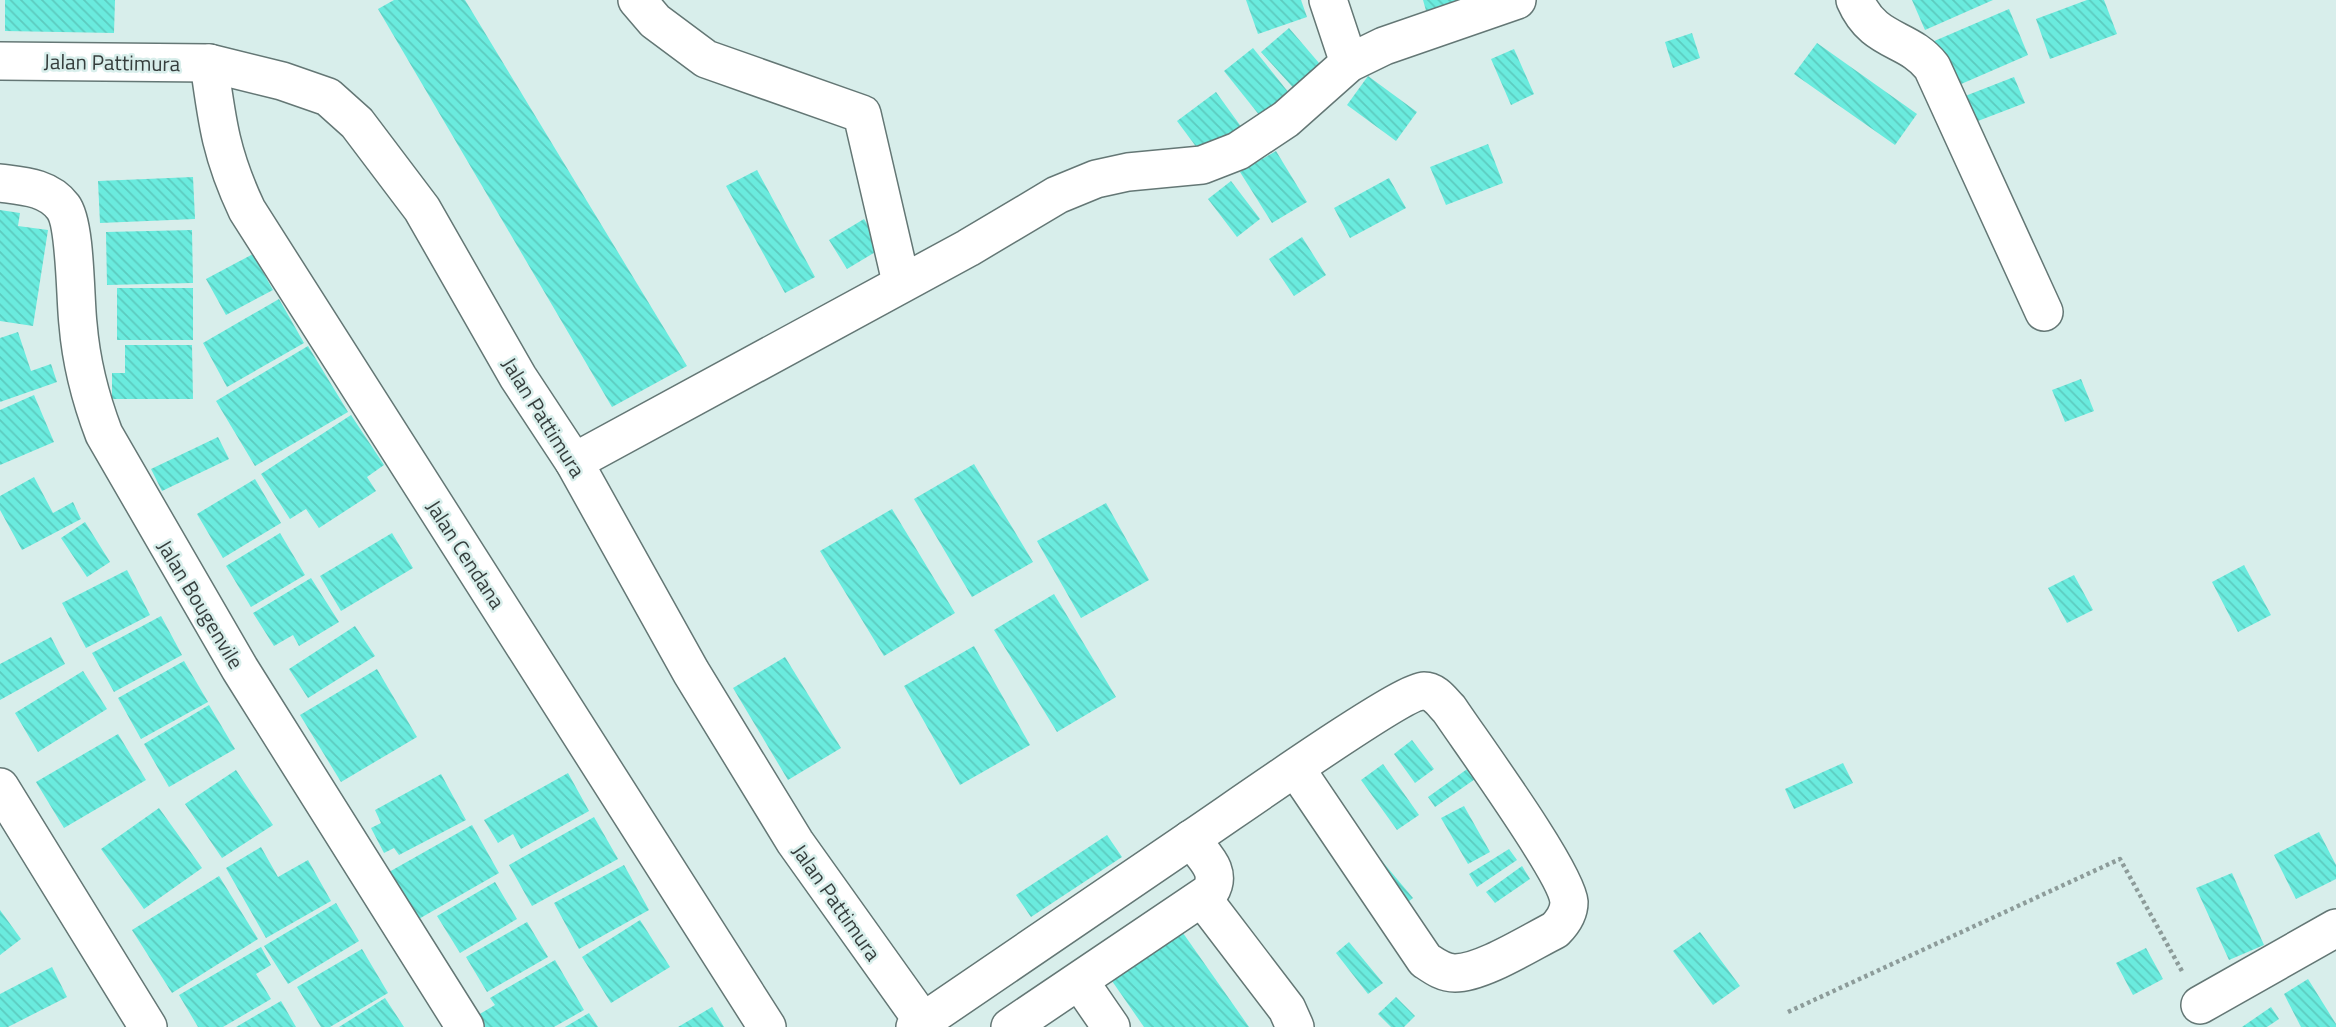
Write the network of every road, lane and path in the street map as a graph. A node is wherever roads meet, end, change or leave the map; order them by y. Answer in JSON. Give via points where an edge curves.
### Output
{"nodes":[{"id":1,"x":637,"y":0,"type":"edge"},
{"id":2,"x":1328,"y":0,"type":"edge"},
{"id":3,"x":1517,"y":0,"type":"edge"},
{"id":4,"x":1855,"y":0,"type":"edge"},
{"id":5,"x":0,"y":61,"type":"edge"},
{"id":6,"x":209,"y":63,"type":"junction"},
{"id":7,"x":1349,"y":63,"type":"junction"},
{"id":8,"x":0,"y":183,"type":"edge"},
{"id":9,"x":901,"y":282,"type":"junction"},
{"id":10,"x":2044,"y":312,"type":"dead end"},
{"id":11,"x":574,"y":462,"type":"junction"},
{"id":12,"x":1296,"y":769,"type":"junction"},
{"id":13,"x":0,"y":787,"type":"edge"},
{"id":14,"x":1191,"y":839,"type":"junction"},
{"id":15,"x":1203,"y":899,"type":"junction"},
{"id":16,"x":2336,"y":928,"type":"edge"},
{"id":17,"x":1080,"y":982,"type":"junction"},
{"id":18,"x":2200,"y":1005,"type":"joint"},
{"id":19,"x":1788,"y":1012,"type":"dead end"},
{"id":20,"x":921,"y":1025,"type":"edge"},
{"id":21,"x":148,"y":1027,"type":"edge"},
{"id":22,"x":465,"y":1027,"type":"edge"},
{"id":23,"x":767,"y":1027,"type":"edge"},
{"id":24,"x":1010,"y":1027,"type":"edge"},
{"id":25,"x":1111,"y":1027,"type":"edge"},
{"id":26,"x":1295,"y":1027,"type":"edge"}],
"edges":[{"from":1,"to":9,"type":"street","via":[[655,21],[706,59],[863,114]]},
{"from":2,"to":7,"type":"street"},
{"from":3,"to":7,"type":"street","via":[[1384,46]]},
{"from":4,"to":10,"type":"street","via":[[1872,27],[1925,58],[1932,67]]},
{"from":5,"to":6,"type":"street","name":"Jalan Pattimura"},
{"from":6,"to":11,"type":"street","name":"Jalan Pattimura","via":[[328,97],[357,123],[422,209],[518,377]]},
{"from":6,"to":23,"type":"street","name":"Jalan Cendana","via":[[219,141],[247,210]]},
{"from":7,"to":9,"type":"street","via":[[1286,119],[1238,151],[1202,165],[1128,172],[1057,195]]},
{"from":8,"to":22,"type":"street","name":"Jalan Bougenvile","via":[[34,187],[54,197],[66,210],[78,327],[93,405],[104,435],[240,668]]},
{"from":9,"to":11,"type":"street"},
{"from":11,"to":20,"type":"street","name":"Jalan Pattimura","via":[[691,672],[795,842]]},
{"from":12,"to":12,"type":"street","via":[[1416,692],[1433,693],[1449,709],[1551,862],[1569,903],[1564,920],[1555,930],[1470,971],[1440,970],[1425,960]]},
{"from":12,"to":14,"type":"street"},
{"from":13,"to":21,"type":"street"},
{"from":14,"to":15,"type":"street","via":[[1217,878]]},
{"from":14,"to":20,"type":"street"},
{"from":15,"to":17,"type":"street"},
{"from":15,"to":26,"type":"street","via":[[1287,1009]]},
{"from":16,"to":18,"type":"street"},
{"from":17,"to":24,"type":"street"},
{"from":17,"to":25,"type":"street"},
{"from":18,"to":19,"type":"path","via":[[2120,859]]}]}
